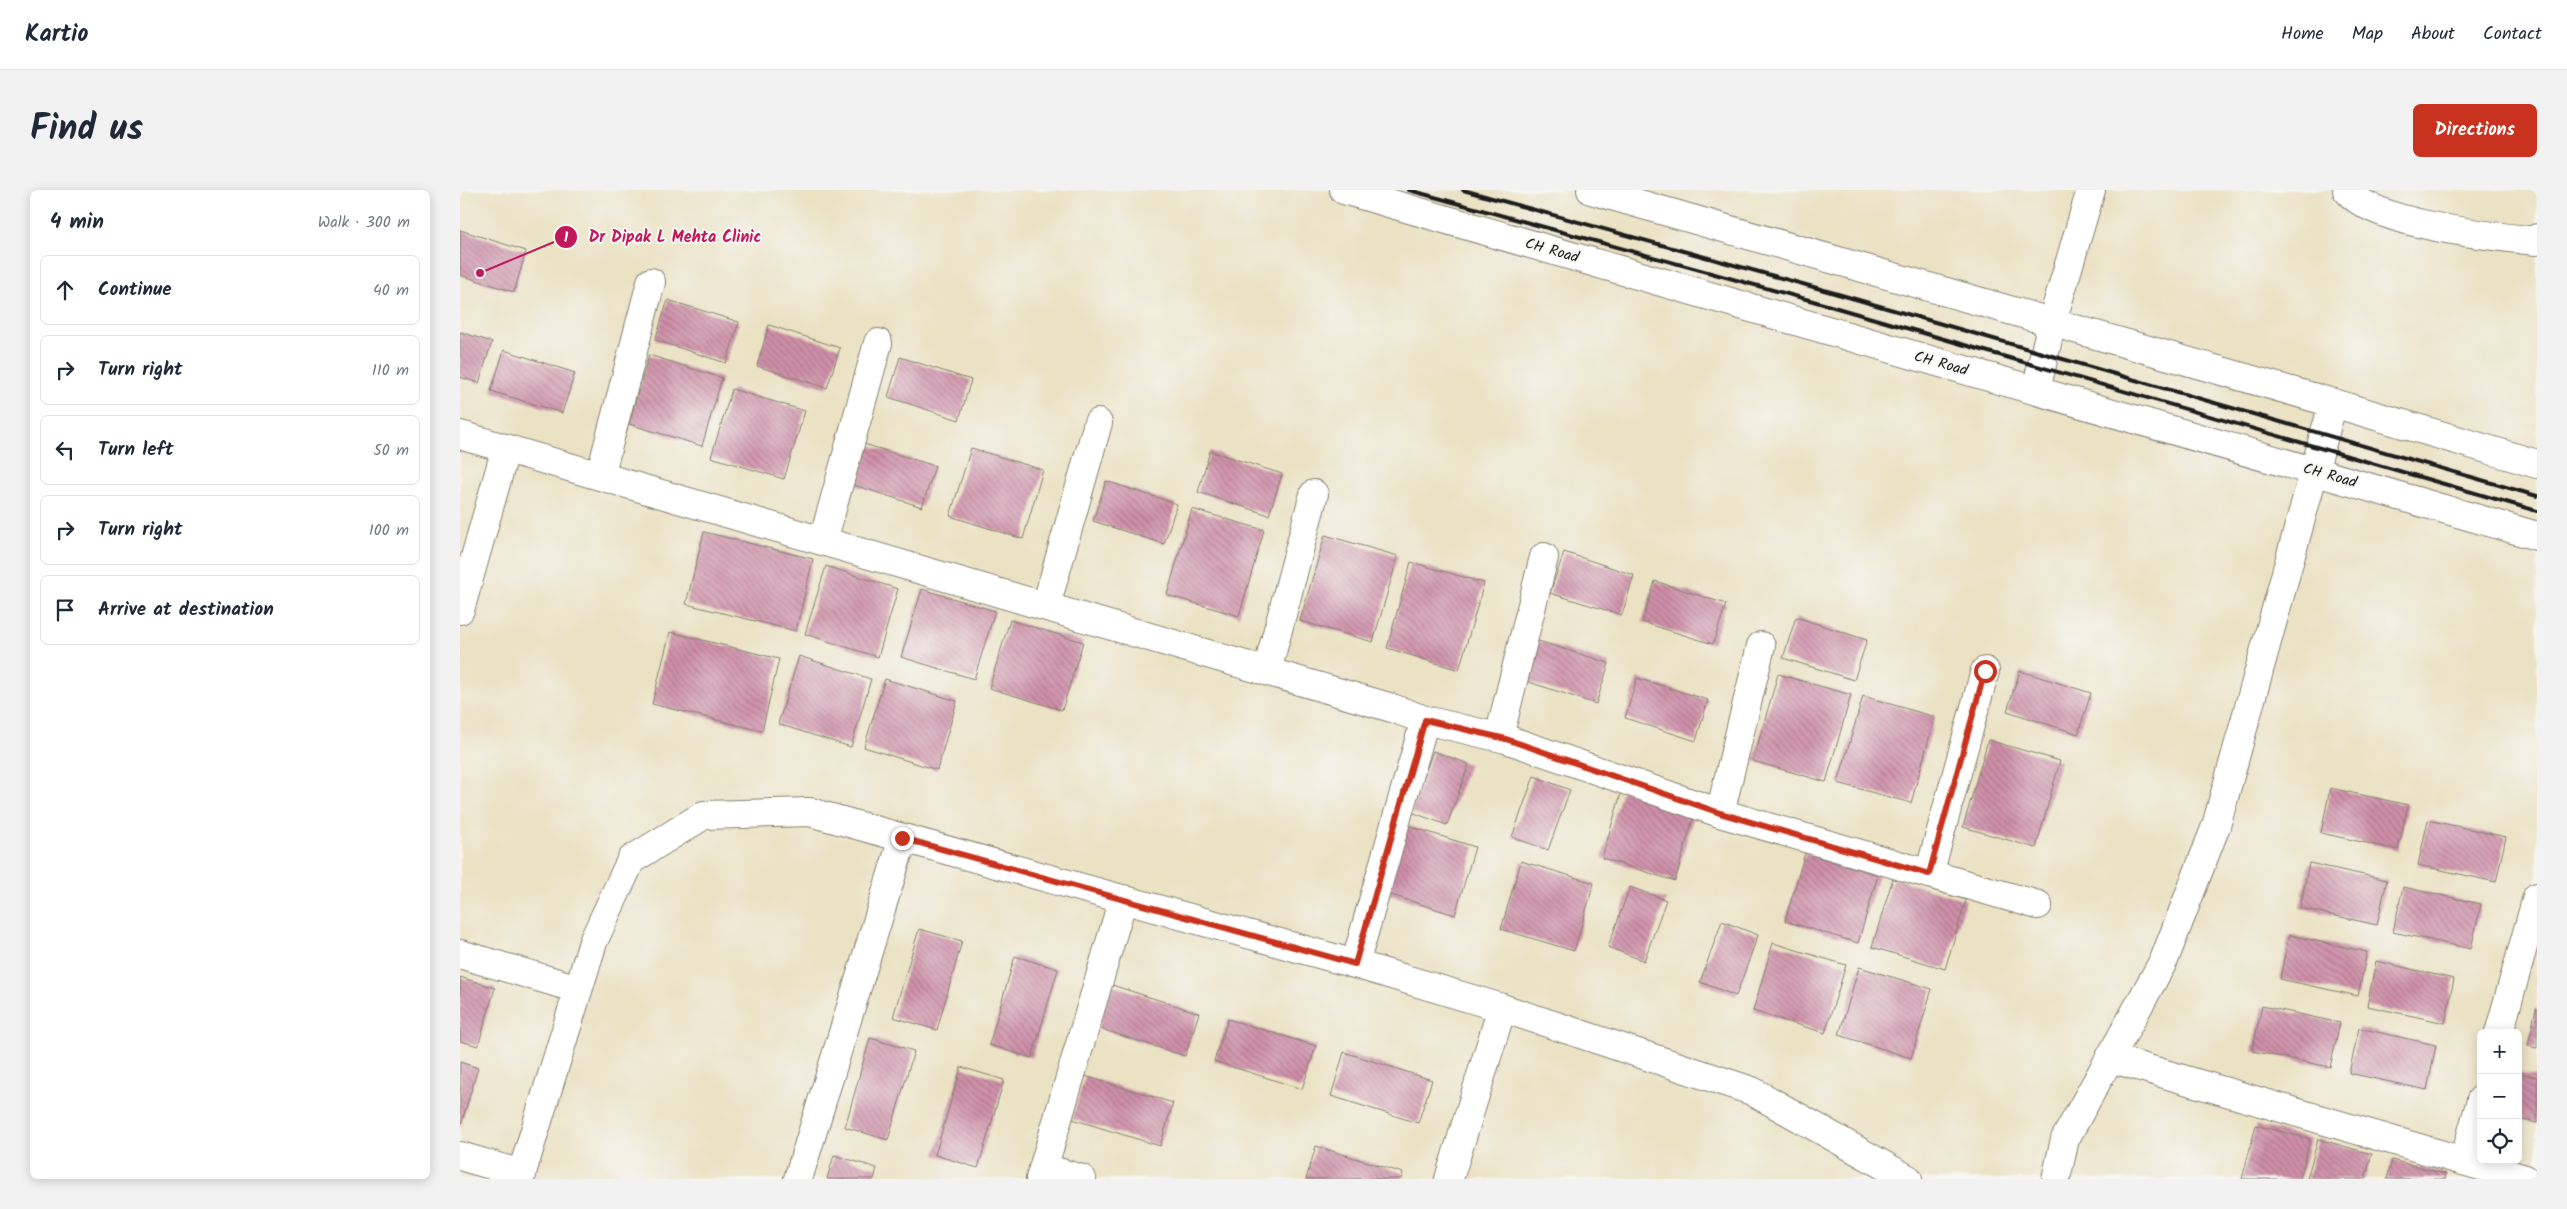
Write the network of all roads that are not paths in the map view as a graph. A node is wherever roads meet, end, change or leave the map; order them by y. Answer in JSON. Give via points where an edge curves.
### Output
{"nodes":[{"id":1,"x":1344,"y":190,"type":"edge"},
{"id":2,"x":1591,"y":190,"type":"edge"},
{"id":3,"x":2091,"y":190,"type":"edge"},
{"id":4,"x":2347,"y":190,"type":"edge"},
{"id":5,"x":2537,"y":240,"type":"edge"},
{"id":6,"x":651,"y":282,"type":"dead end"},
{"id":7,"x":2052,"y":322,"type":"junction"},
{"id":8,"x":878,"y":343,"type":"dead end"},
{"id":9,"x":2036,"y":390,"type":"junction"},
{"id":10,"x":2333,"y":403,"type":"junction"},
{"id":11,"x":1098,"y":422,"type":"dead end"},
{"id":12,"x":460,"y":435,"type":"edge"},
{"id":13,"x":506,"y":448,"type":"junction"},
{"id":14,"x":2537,"y":464,"type":"edge"},
{"id":15,"x":2315,"y":470,"type":"junction"},
{"id":16,"x":600,"y":476,"type":"junction"},
{"id":17,"x":1314,"y":494,"type":"dead end"},
{"id":18,"x":2537,"y":536,"type":"edge"},
{"id":19,"x":823,"y":541,"type":"junction"},
{"id":20,"x":1544,"y":557,"type":"dead end"},
{"id":21,"x":1046,"y":606,"type":"junction"},
{"id":22,"x":460,"y":610,"type":"edge"},
{"id":23,"x":1760,"y":646,"type":"dead end"},
{"id":24,"x":1985,"y":671,"type":"dead end"},
{"id":25,"x":1267,"y":672,"type":"junction"},
{"id":26,"x":1425,"y":720,"type":"junction"},
{"id":27,"x":1499,"y":737,"type":"junction"},
{"id":28,"x":1720,"y":813,"type":"junction"},
{"id":29,"x":902,"y":838,"type":"junction"},
{"id":30,"x":1929,"y":874,"type":"junction"},
{"id":31,"x":2537,"y":897,"type":"edge"},
{"id":32,"x":1123,"y":899,"type":"junction"},
{"id":33,"x":2038,"y":904,"type":"dead end"},
{"id":34,"x":460,"y":954,"type":"edge"},
{"id":35,"x":1355,"y":964,"type":"junction"},
{"id":36,"x":578,"y":989,"type":"junction"},
{"id":37,"x":1502,"y":1008,"type":"junction"},
{"id":38,"x":2500,"y":1029,"type":"edge"},
{"id":39,"x":2110,"y":1058,"type":"junction"},
{"id":40,"x":2477,"y":1114,"type":"edge"},
{"id":41,"x":460,"y":1156,"type":"edge"},
{"id":42,"x":2464,"y":1161,"type":"junction"},
{"id":43,"x":1042,"y":1173,"type":"edge"},
{"id":44,"x":521,"y":1176,"type":"edge"},
{"id":45,"x":798,"y":1179,"type":"edge"},
{"id":46,"x":1082,"y":1179,"type":"edge"},
{"id":47,"x":1450,"y":1179,"type":"edge"},
{"id":48,"x":1908,"y":1179,"type":"edge"},
{"id":49,"x":2056,"y":1179,"type":"edge"},
{"id":50,"x":2525,"y":1179,"type":"edge"}],
"edges":[{"from":1,"to":9,"type":"street","name":"CH Road"},
{"from":2,"to":7,"type":"street"},
{"from":3,"to":7,"type":"street"},
{"from":4,"to":5,"type":"street","via":[[2381,211],[2455,232]]},
{"from":6,"to":16,"type":"street"},
{"from":7,"to":9,"type":"street"},
{"from":7,"to":10,"type":"street"},
{"from":8,"to":19,"type":"street"},
{"from":9,"to":15,"type":"street","name":"CH Road"},
{"from":10,"to":14,"type":"street"},
{"from":10,"to":15,"type":"street"},
{"from":11,"to":21,"type":"street"},
{"from":12,"to":13,"type":"street"},
{"from":13,"to":16,"type":"street"},
{"from":13,"to":22,"type":"street"},
{"from":15,"to":18,"type":"street","name":"CH Road"},
{"from":15,"to":39,"type":"street","via":[[2216,826],[2164,960]]},
{"from":16,"to":19,"type":"street"},
{"from":17,"to":25,"type":"street"},
{"from":19,"to":21,"type":"street"},
{"from":20,"to":27,"type":"street"},
{"from":21,"to":25,"type":"street"},
{"from":23,"to":28,"type":"street"},
{"from":24,"to":30,"type":"street"},
{"from":25,"to":26,"type":"street"},
{"from":26,"to":27,"type":"street"},
{"from":26,"to":35,"type":"street"},
{"from":27,"to":28,"type":"street"},
{"from":28,"to":30,"type":"street"},
{"from":29,"to":32,"type":"street"},
{"from":29,"to":36,"type":"street","via":[[810,812],[704,815],[631,860],[593,942]]},
{"from":29,"to":45,"type":"street"},
{"from":30,"to":33,"type":"street"},
{"from":31,"to":38,"type":"street"},
{"from":32,"to":35,"type":"street"},
{"from":32,"to":43,"type":"street"},
{"from":34,"to":36,"type":"street"},
{"from":35,"to":37,"type":"street"},
{"from":36,"to":44,"type":"street"},
{"from":37,"to":47,"type":"street"},
{"from":37,"to":48,"type":"street","via":[[1752,1091]]},
{"from":39,"to":42,"type":"street"},
{"from":39,"to":49,"type":"street","via":[[2065,1139]]},
{"from":40,"to":42,"type":"street"},
{"from":41,"to":44,"type":"street"},
{"from":42,"to":50,"type":"street"},
{"from":43,"to":46,"type":"street"}]}
